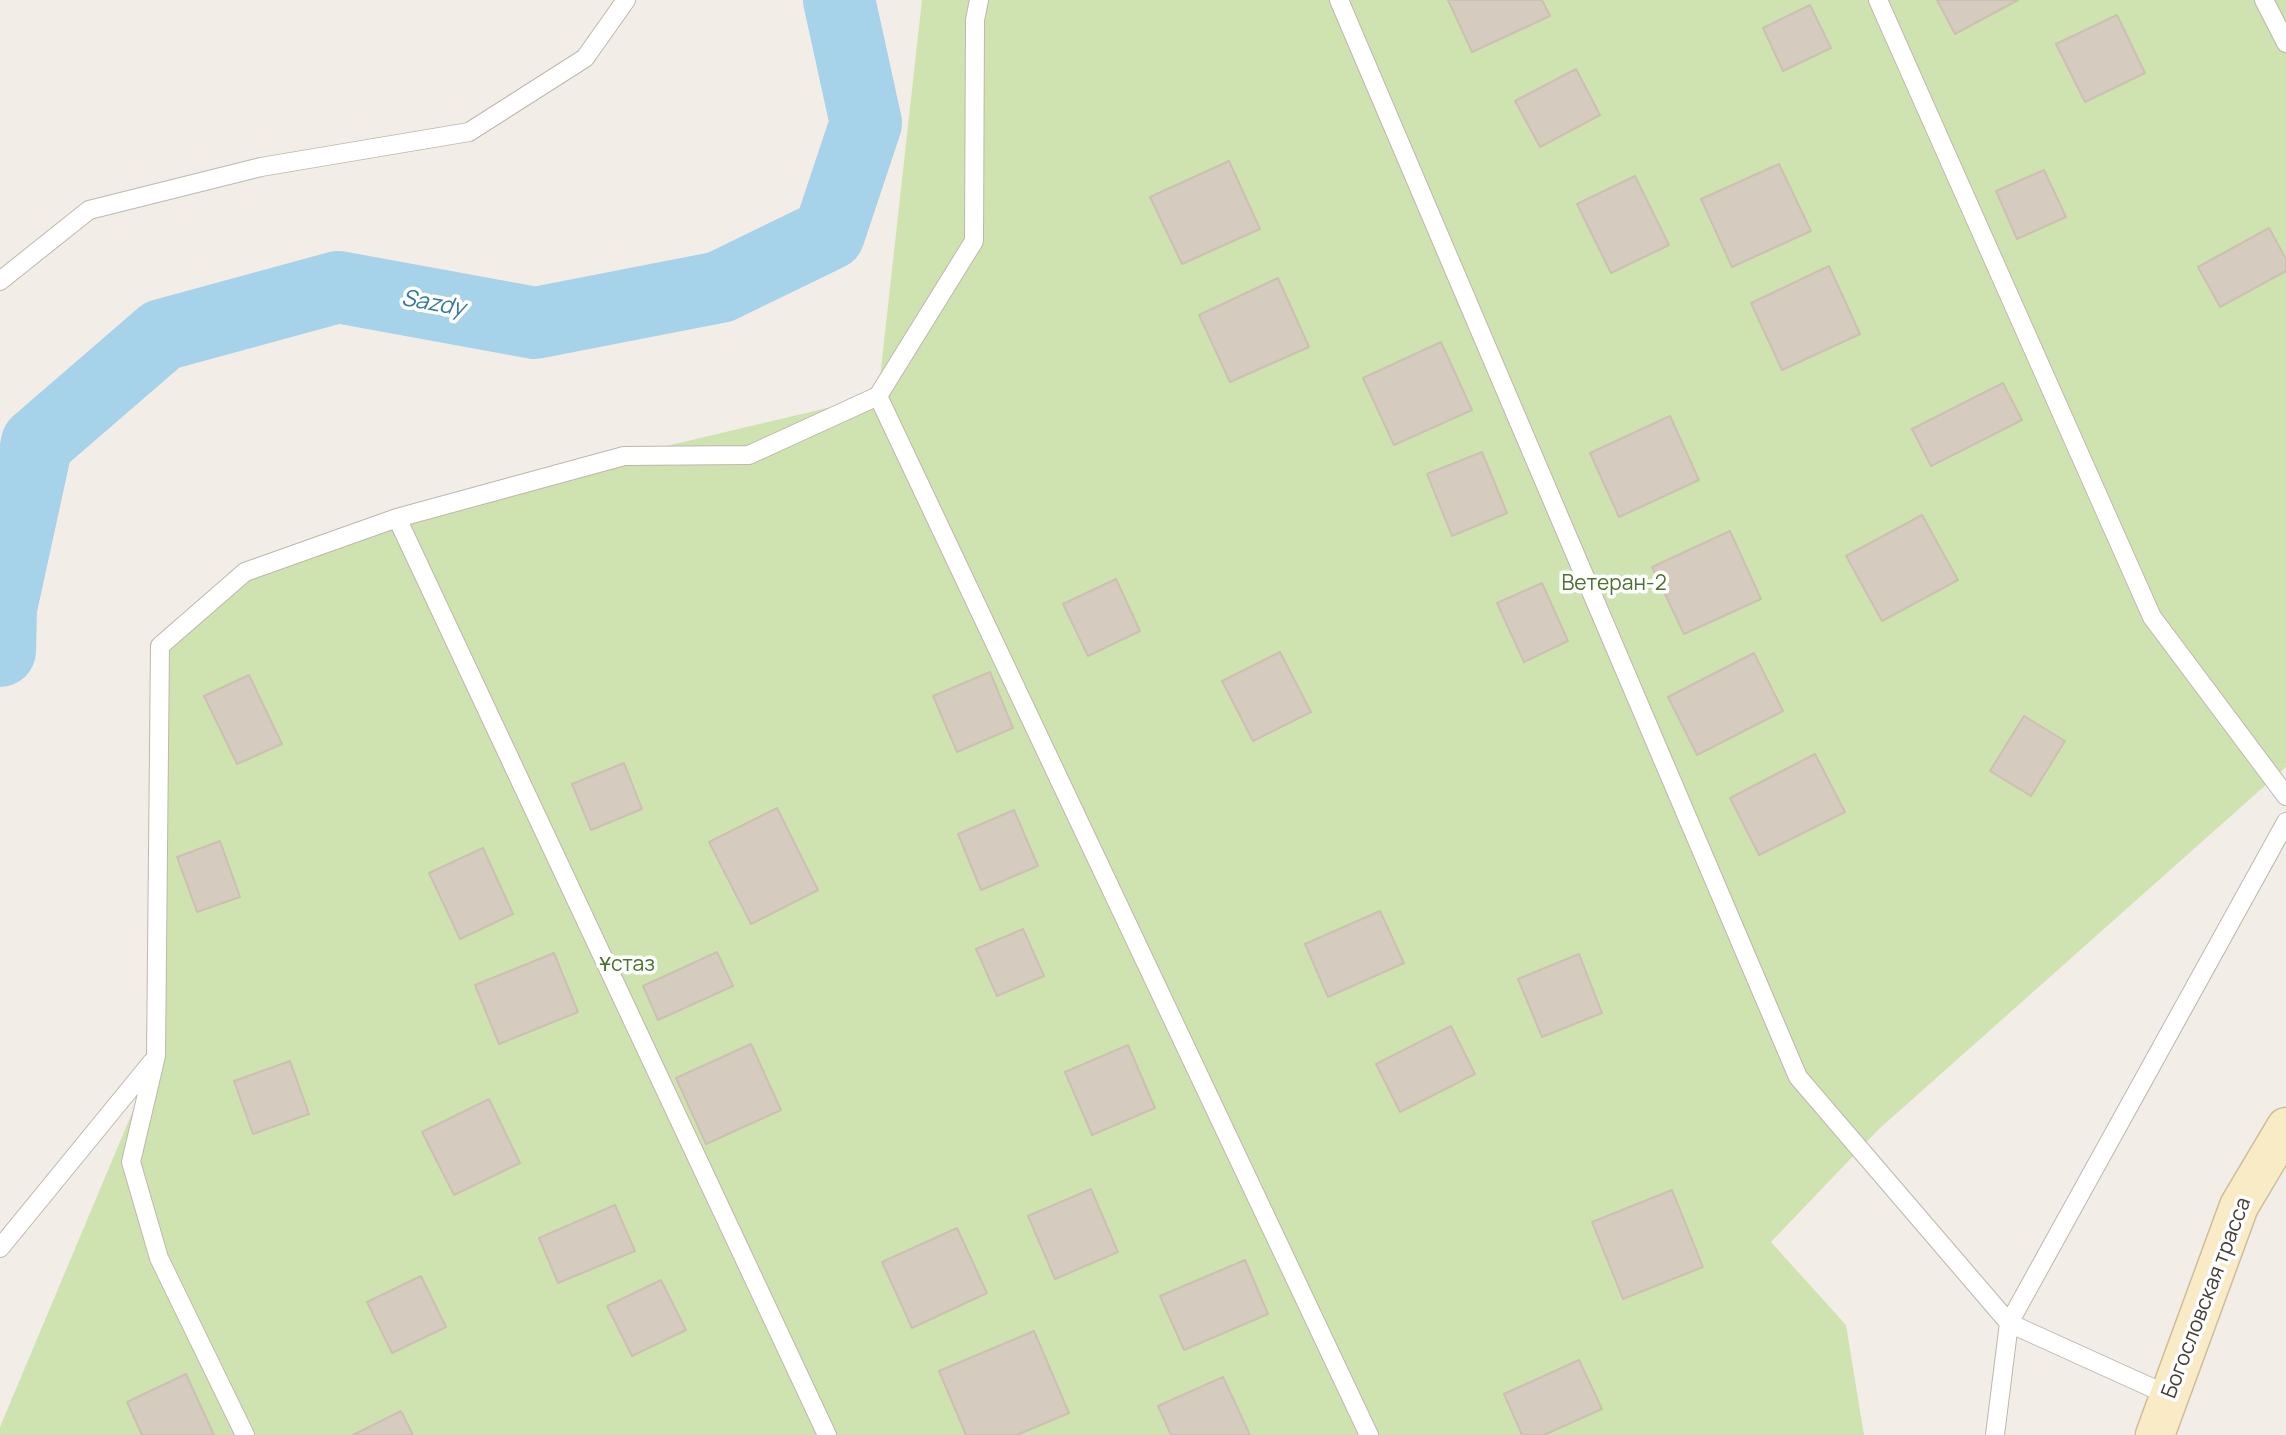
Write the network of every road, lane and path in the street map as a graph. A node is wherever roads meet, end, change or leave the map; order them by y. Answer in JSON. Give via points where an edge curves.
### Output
{"nodes":[{"id":1,"x":626,"y":0,"type":"edge"},
{"id":2,"x":979,"y":0,"type":"edge"},
{"id":3,"x":1339,"y":0,"type":"edge"},
{"id":4,"x":1878,"y":0,"type":"edge"},
{"id":5,"x":2264,"y":0,"type":"edge"},
{"id":6,"x":2286,"y":43,"type":"edge"},
{"id":7,"x":0,"y":281,"type":"edge"},
{"id":8,"x":878,"y":396,"type":"junction"},
{"id":9,"x":397,"y":519,"type":"junction"},
{"id":10,"x":2286,"y":796,"type":"edge"},
{"id":11,"x":2286,"y":822,"type":"edge"},
{"id":12,"x":156,"y":1056,"type":"junction"},
{"id":13,"x":2286,"y":1127,"type":"edge"},
{"id":14,"x":0,"y":1248,"type":"edge"},
{"id":15,"x":2009,"y":1324,"type":"junction"},
{"id":16,"x":2170,"y":1396,"type":"junction"},
{"id":17,"x":245,"y":1435,"type":"edge"},
{"id":18,"x":827,"y":1435,"type":"edge"},
{"id":19,"x":1369,"y":1435,"type":"edge"},
{"id":20,"x":1995,"y":1435,"type":"edge"},
{"id":21,"x":2155,"y":1435,"type":"edge"}],
"edges":[{"from":1,"to":7,"type":"lane","via":[[585,58],[469,132],[261,167],[89,210]]},
{"from":2,"to":8,"type":"lane","via":[[975,20],[974,241]]},
{"from":3,"to":15,"type":"lane","via":[[1798,1077]]},
{"from":4,"to":10,"type":"lane","via":[[2152,617]]},
{"from":5,"to":6,"type":"lane"},
{"from":8,"to":9,"type":"lane","via":[[749,455],[624,456]]},
{"from":8,"to":19,"type":"lane"},
{"from":9,"to":12,"type":"lane","via":[[245,572],[160,646]]},
{"from":9,"to":18,"type":"lane"},
{"from":11,"to":15,"type":"lane"},
{"from":12,"to":14,"type":"lane"},
{"from":12,"to":17,"type":"lane","via":[[131,1162],[159,1258]]},
{"from":13,"to":16,"type":"main road","name":"Богословская трасса","via":[[2238,1206]]},
{"from":15,"to":16,"type":"lane"},
{"from":15,"to":20,"type":"lane"},
{"from":16,"to":21,"type":"main road","name":"Богословская трасса"}]}
